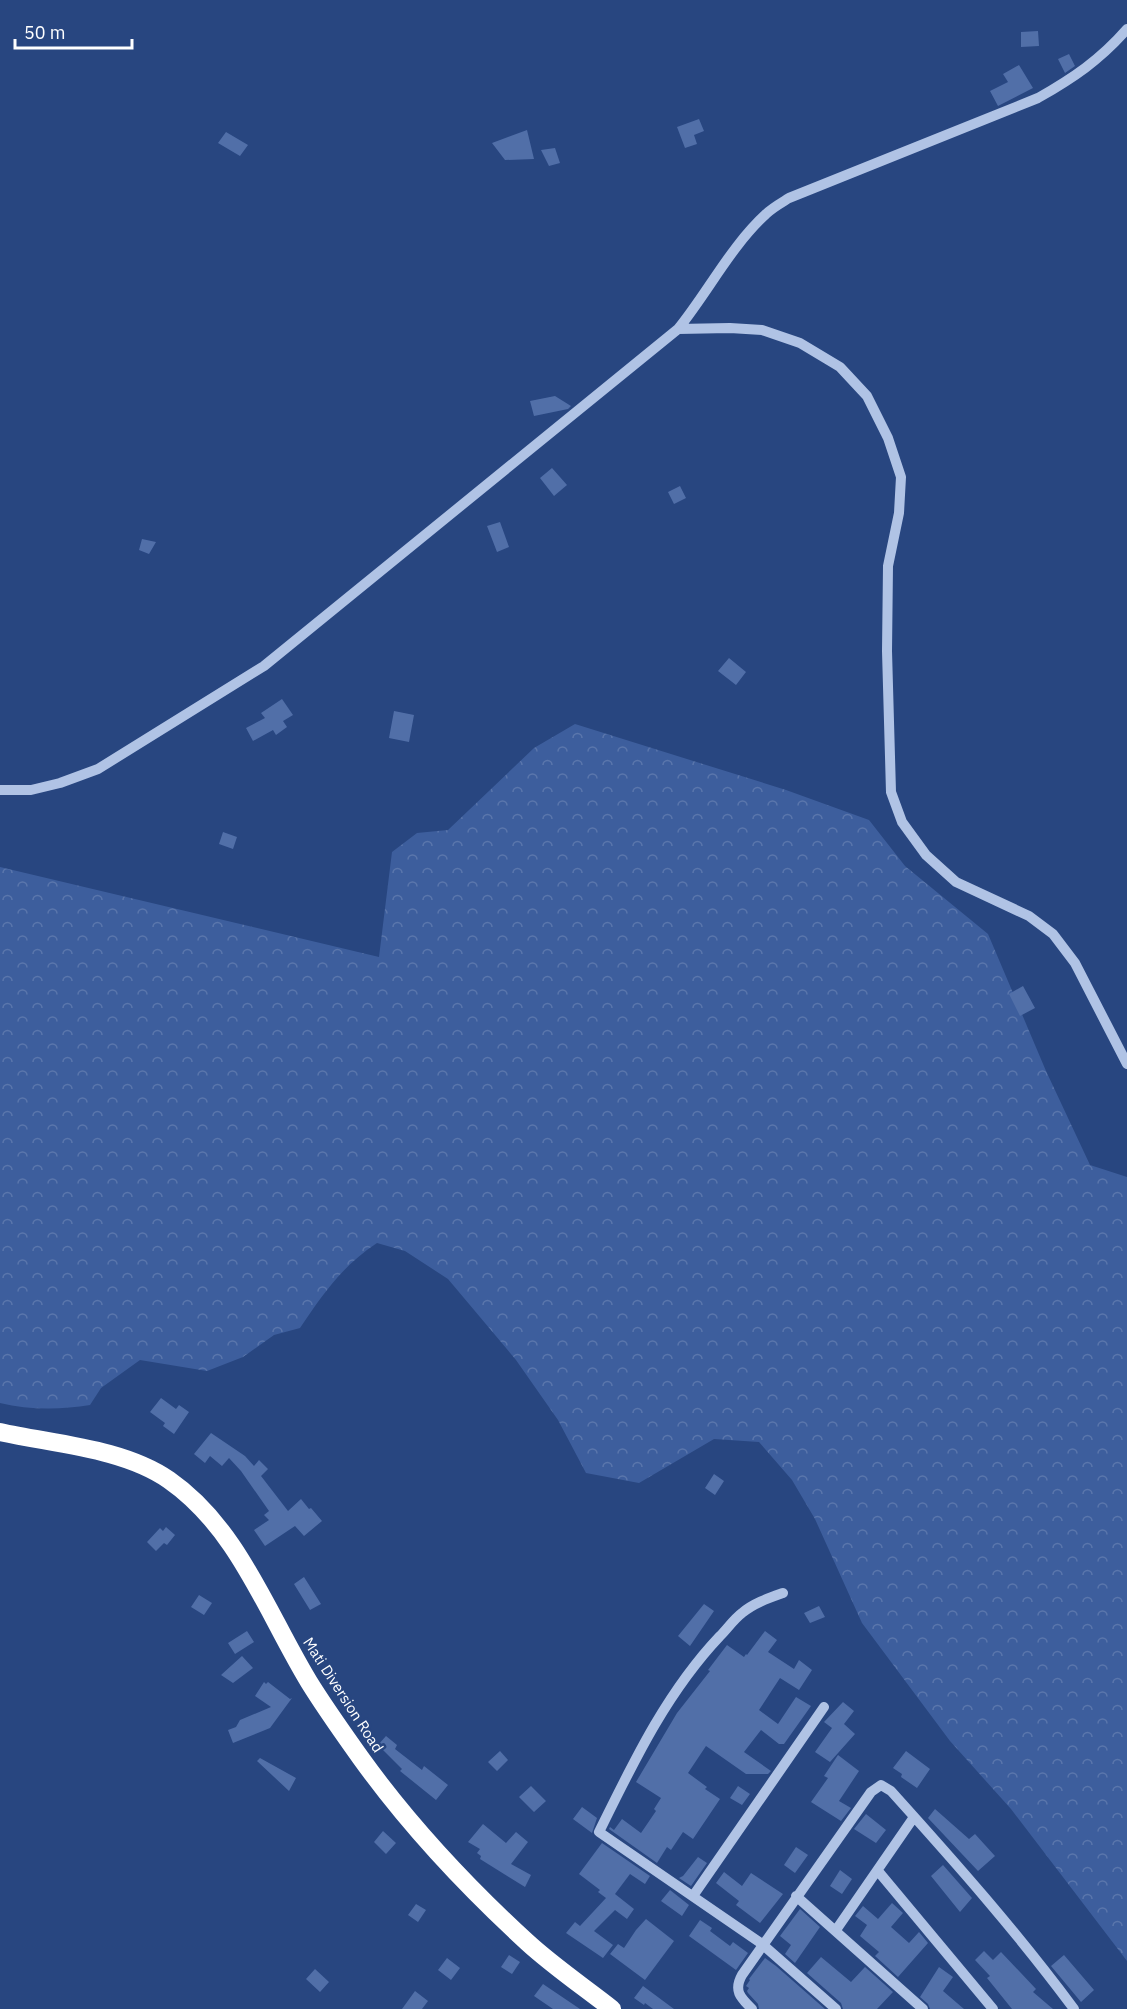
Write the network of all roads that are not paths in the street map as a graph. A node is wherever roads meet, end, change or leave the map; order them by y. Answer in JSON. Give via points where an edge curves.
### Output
{"nodes":[{"id":1,"x":1127,"y":29,"type":"edge"},
{"id":2,"x":678,"y":328,"type":"junction"},
{"id":3,"x":0,"y":790,"type":"edge"},
{"id":4,"x":1127,"y":1064,"type":"edge"},
{"id":5,"x":0,"y":1432,"type":"edge"},
{"id":6,"x":783,"y":1593,"type":"dead end"},
{"id":7,"x":824,"y":1707,"type":"dead end"},
{"id":8,"x":914,"y":1817,"type":"junction"},
{"id":9,"x":878,"y":1871,"type":"junction"},
{"id":10,"x":693,"y":1896,"type":"junction"},
{"id":11,"x":796,"y":1896,"type":"junction"},
{"id":12,"x":836,"y":1930,"type":"junction"},
{"id":13,"x":762,"y":1944,"type":"junction"},
{"id":14,"x":612,"y":2009,"type":"edge"},
{"id":15,"x":752,"y":2009,"type":"edge"},
{"id":16,"x":837,"y":2009,"type":"edge"},
{"id":17,"x":923,"y":2009,"type":"edge"},
{"id":18,"x":993,"y":2009,"type":"edge"},
{"id":19,"x":1074,"y":2009,"type":"edge"}],
"edges":[{"from":1,"to":2,"type":"street","via":[[1076,76],[1038,98],[789,198],[767,213],[748,234]]},
{"from":2,"to":3,"type":"street","via":[[264,666],[98,769],[31,790]]},
{"from":2,"to":4,"type":"street","via":[[762,330],[800,343],[840,367],[867,396],[888,438],[901,477],[899,513],[888,566],[887,651],[891,792],[902,822],[926,855],[956,882],[1029,916],[1053,934],[1075,963]]},
{"from":5,"to":14,"type":"highway","name":"Mati Diversion Road","via":[[134,1462],[167,1478],[195,1500],[237,1553],[309,1682],[415,1828],[528,1943]]},
{"from":6,"to":10,"type":"street","via":[[742,1612],[679,1685],[640,1750],[599,1832]]},
{"from":7,"to":10,"type":"street"},
{"from":8,"to":9,"type":"street"},
{"from":8,"to":11,"type":"street","via":[[887,1787],[875,1789]]},
{"from":8,"to":19,"type":"street","via":[[975,1884]]},
{"from":9,"to":12,"type":"street"},
{"from":9,"to":18,"type":"street"},
{"from":10,"to":13,"type":"street"},
{"from":11,"to":12,"type":"street"},
{"from":11,"to":13,"type":"street"},
{"from":12,"to":17,"type":"street"},
{"from":13,"to":15,"type":"street","via":[[737,1988]]},
{"from":13,"to":16,"type":"street"}]}
